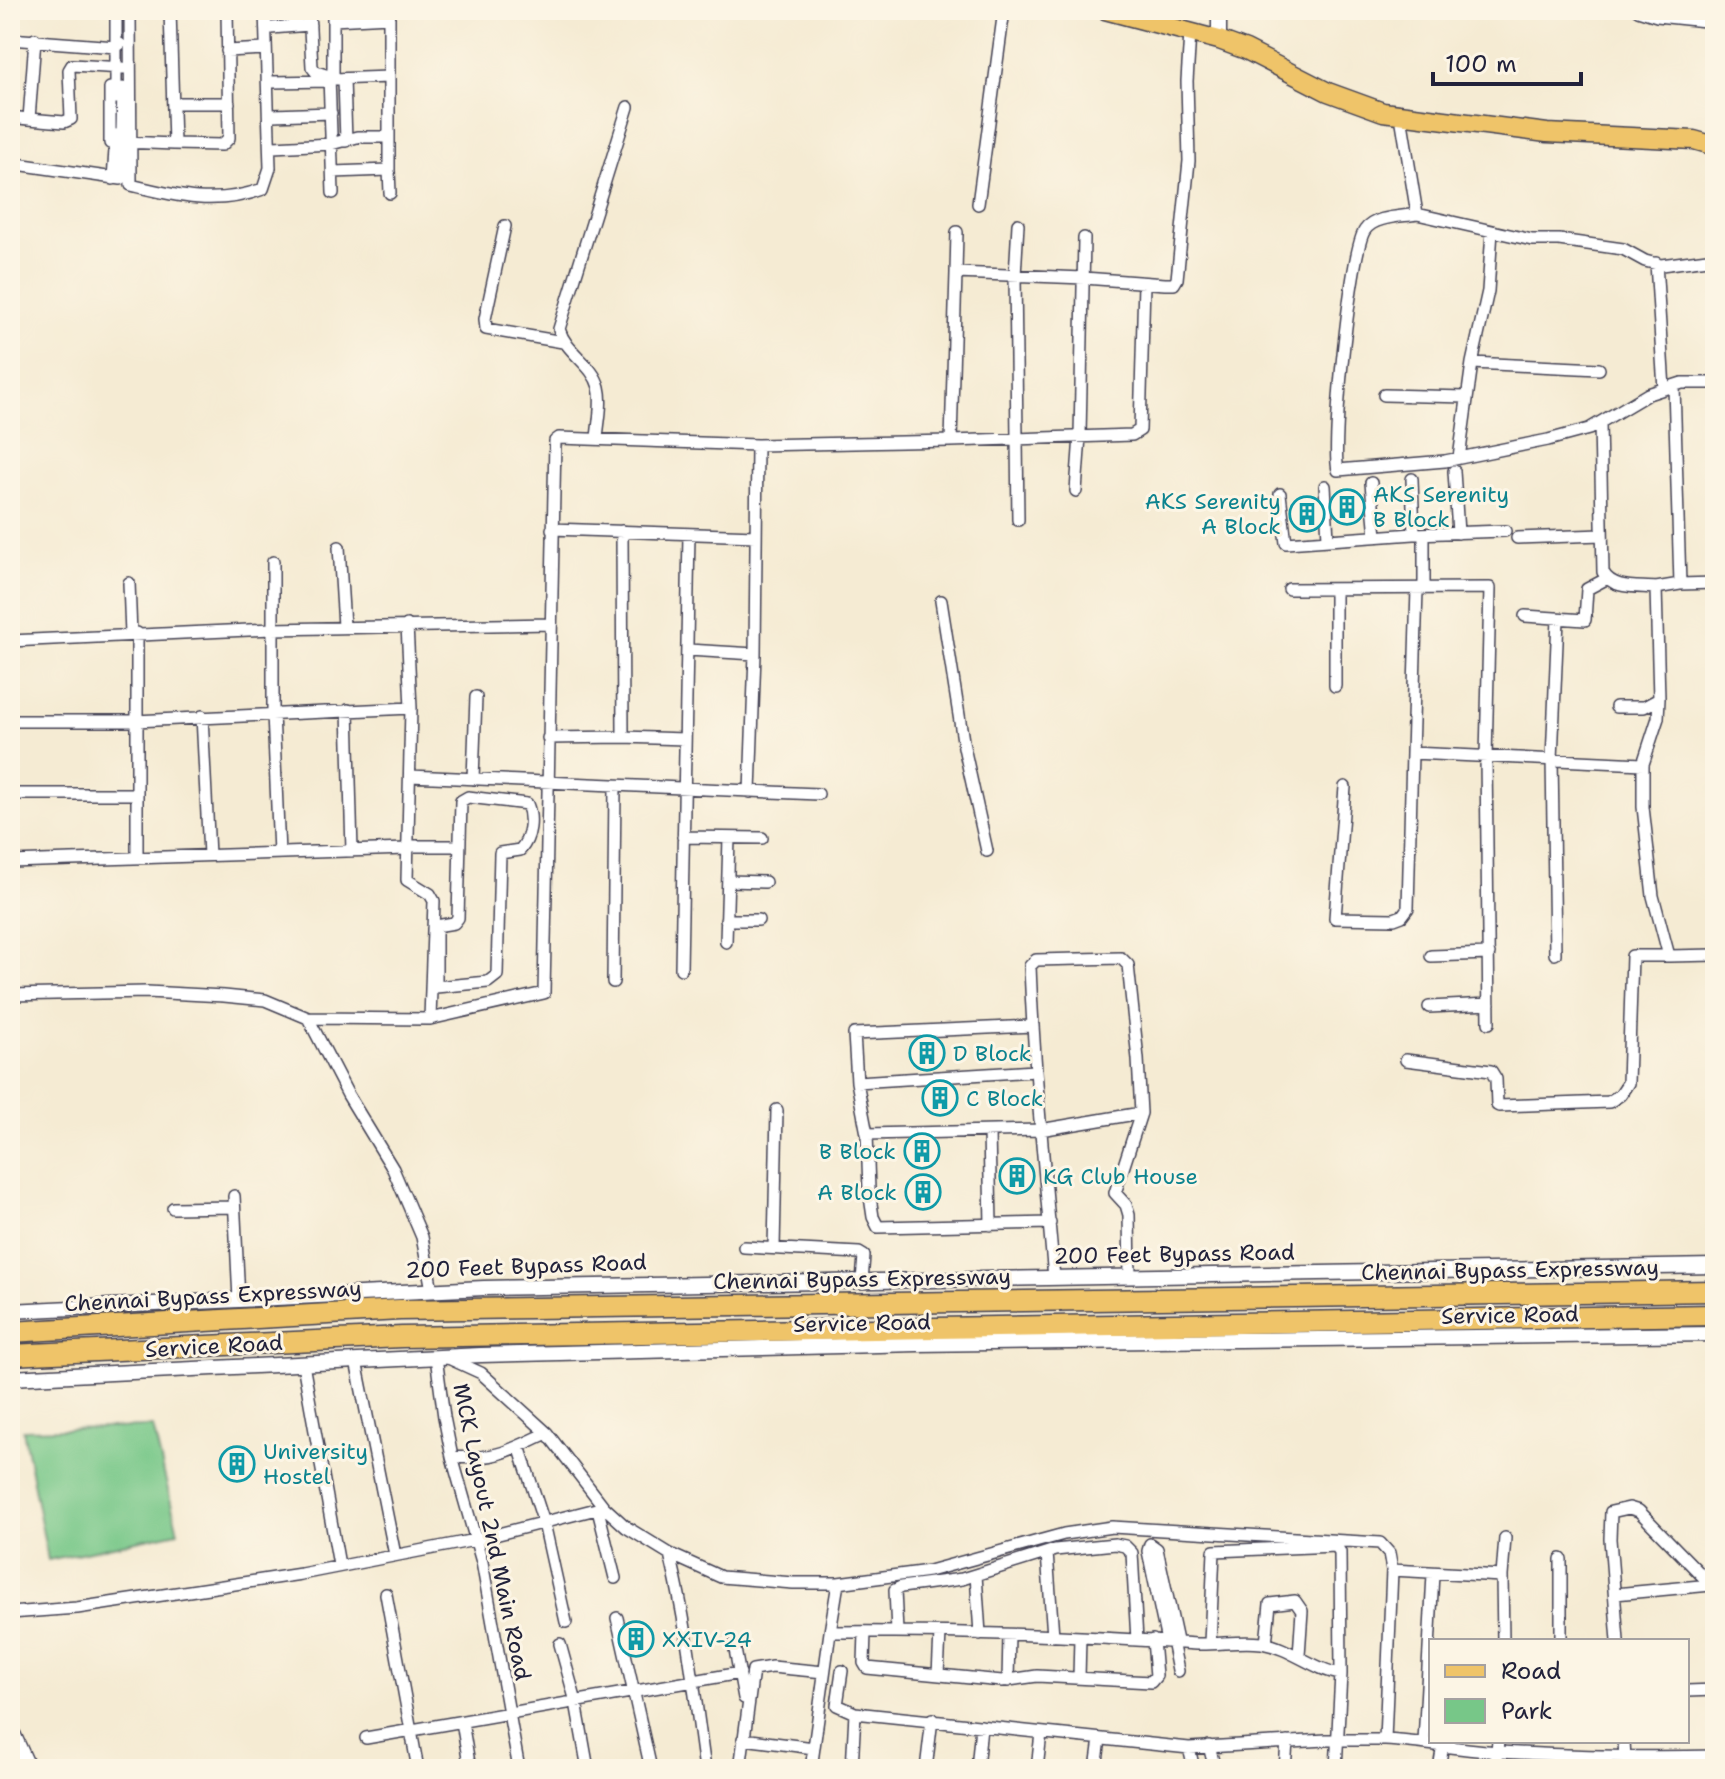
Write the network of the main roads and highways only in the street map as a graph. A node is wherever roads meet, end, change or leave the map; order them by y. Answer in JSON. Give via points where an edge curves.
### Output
{"nodes":[{"id":1,"x":1105,"y":10,"type":"edge"},
{"id":2,"x":1715,"y":146,"type":"edge"},
{"id":3,"x":1715,"y":1291,"type":"edge"},
{"id":4,"x":1715,"y":1315,"type":"edge"},
{"id":5,"x":10,"y":1332,"type":"edge"},
{"id":6,"x":10,"y":1355,"type":"edge"}],
"edges":[{"from":1,"to":2,"type":"main road","via":[[1219,40],[1383,112],[1547,133],[1694,140]]},
{"from":3,"to":5,"type":"highway","name":"Chennai Bypass Expressway","via":[[400,1310]]},
{"from":4,"to":6,"type":"highway","via":[[402,1337]]}]}
